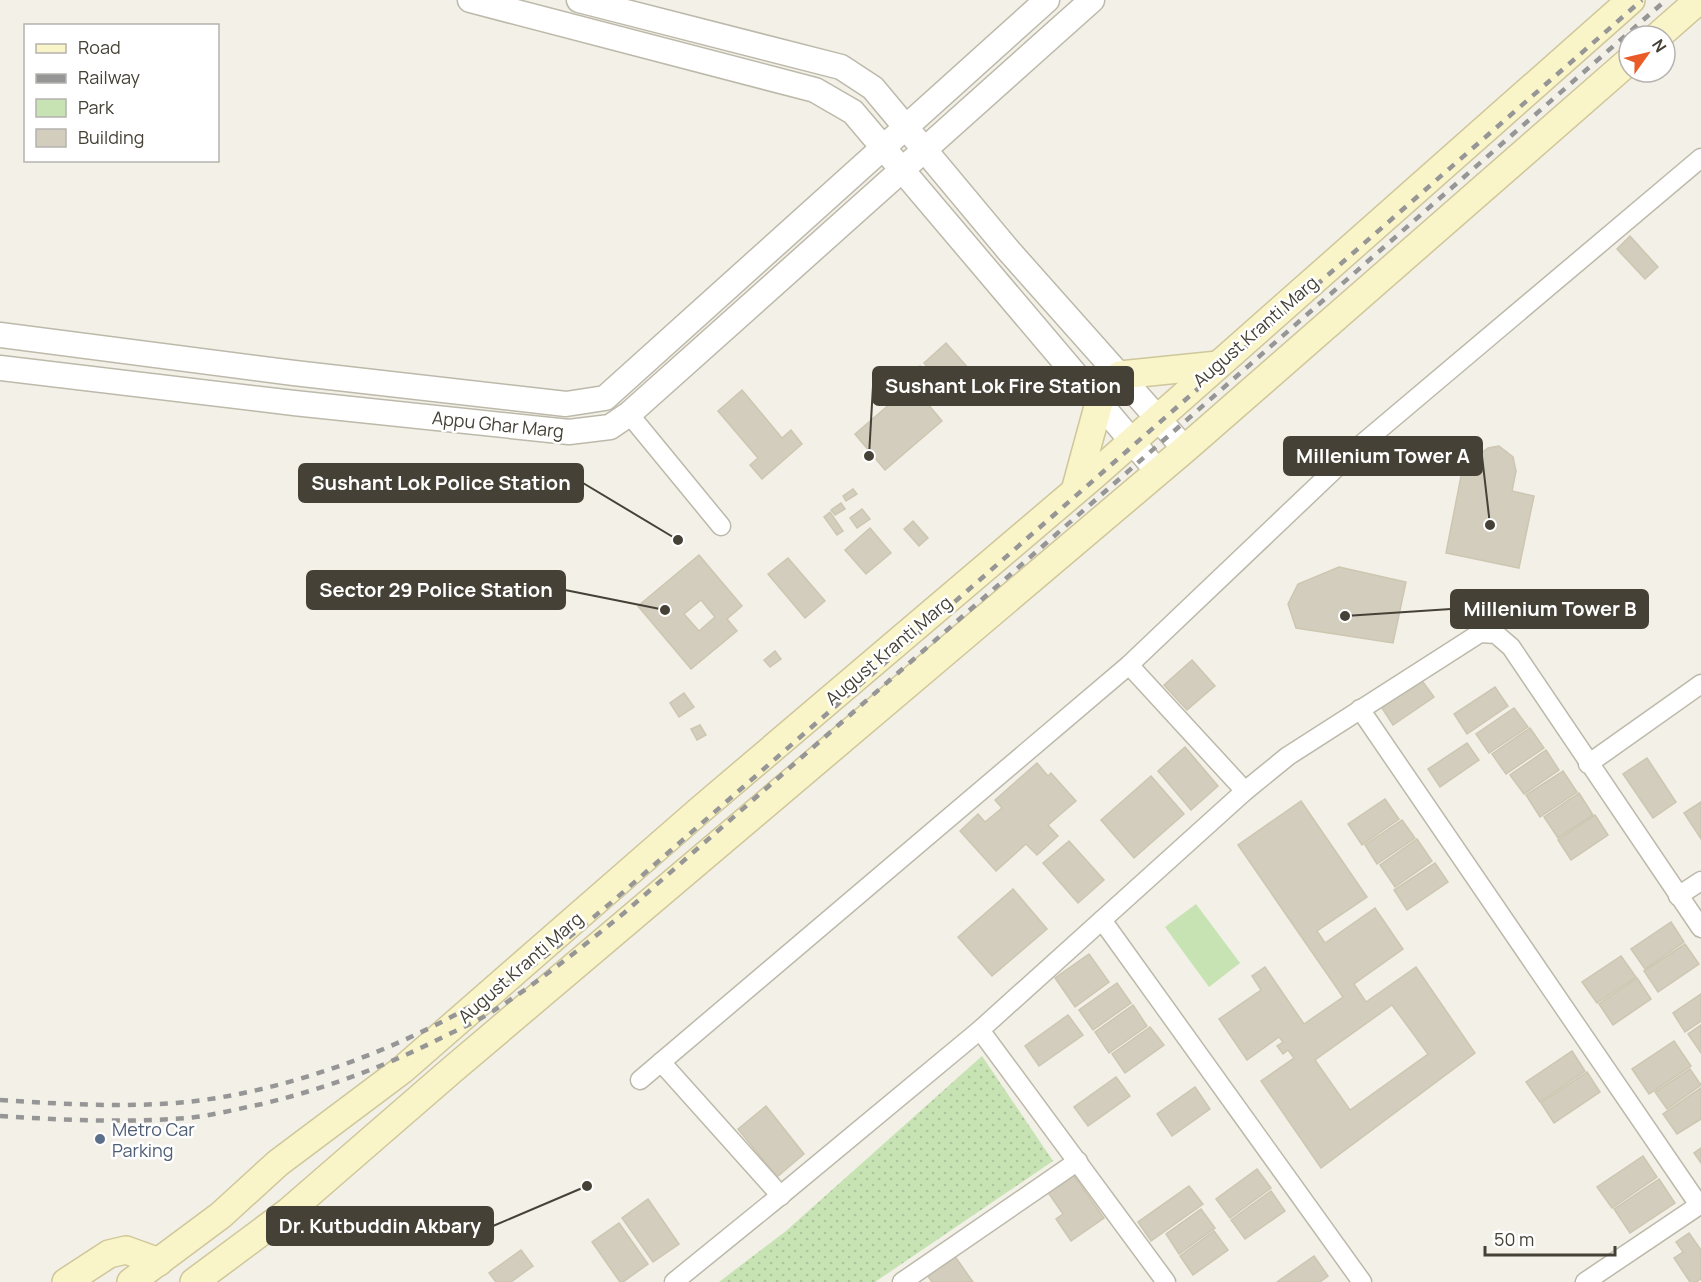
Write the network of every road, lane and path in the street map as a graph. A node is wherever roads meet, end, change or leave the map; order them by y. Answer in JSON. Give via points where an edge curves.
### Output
{"nodes":[{"id":1,"x":470,"y":0,"type":"edge"},
{"id":2,"x":579,"y":0,"type":"edge"},
{"id":3,"x":1047,"y":0,"type":"edge"},
{"id":4,"x":1092,"y":0,"type":"edge"},
{"id":5,"x":1631,"y":0,"type":"edge"},
{"id":6,"x":1699,"y":0,"type":"edge"},
{"id":7,"x":1672,"y":24,"type":"edge"},
{"id":8,"x":1617,"y":71,"type":"edge"},
{"id":9,"x":905,"y":127,"type":"junction"},
{"id":10,"x":882,"y":147,"type":"junction"},
{"id":11,"x":924,"y":149,"type":"junction"},
{"id":12,"x":1701,"y":158,"type":"edge"},
{"id":13,"x":901,"y":170,"type":"junction"},
{"id":14,"x":0,"y":335,"type":"edge"},
{"id":15,"x":1218,"y":365,"type":"junction"},
{"id":16,"x":0,"y":368,"type":"edge"},
{"id":17,"x":1120,"y":375,"type":"junction"},
{"id":18,"x":605,"y":398,"type":"junction"},
{"id":19,"x":1099,"y":403,"type":"junction"},
{"id":20,"x":1157,"y":417,"type":"junction"},
{"id":21,"x":620,"y":420,"type":"junction"},
{"id":22,"x":1131,"y":441,"type":"junction"},
{"id":23,"x":1185,"y":449,"type":"junction"},
{"id":24,"x":1158,"y":472,"type":"junction"},
{"id":25,"x":1075,"y":491,"type":"junction"},
{"id":26,"x":721,"y":526,"type":"dead end"},
{"id":27,"x":1130,"y":665,"type":"junction"},
{"id":28,"x":1701,"y":684,"type":"edge"},
{"id":29,"x":1360,"y":709,"type":"junction"},
{"id":30,"x":1588,"y":764,"type":"junction"},
{"id":31,"x":1245,"y":791,"type":"junction"},
{"id":32,"x":1701,"y":881,"type":"edge"},
{"id":33,"x":1678,"y":896,"type":"junction"},
{"id":34,"x":1102,"y":920,"type":"junction"},
{"id":35,"x":1701,"y":928,"type":"edge"},
{"id":36,"x":980,"y":1030,"type":"junction"},
{"id":37,"x":661,"y":1062,"type":"junction"},
{"id":38,"x":640,"y":1080,"type":"dead end"},
{"id":39,"x":1078,"y":1161,"type":"junction"},
{"id":40,"x":781,"y":1196,"type":"junction"},
{"id":41,"x":1700,"y":1204,"type":"edge"},
{"id":42,"x":159,"y":1262,"type":"junction"},
{"id":43,"x":66,"y":1282,"type":"edge"},
{"id":44,"x":131,"y":1282,"type":"edge"},
{"id":45,"x":194,"y":1282,"type":"edge"},
{"id":46,"x":674,"y":1282,"type":"edge"},
{"id":47,"x":902,"y":1282,"type":"edge"},
{"id":48,"x":1166,"y":1282,"type":"edge"},
{"id":49,"x":1362,"y":1282,"type":"edge"},
{"id":50,"x":1585,"y":1282,"type":"edge"}],
"edges":[{"from":1,"to":10,"type":"street","via":[[815,90],[853,112]]},
{"from":2,"to":9,"type":"street","via":[[841,67],[873,88]]},
{"from":3,"to":9,"type":"street"},
{"from":4,"to":11,"type":"street"},
{"from":5,"to":15,"type":"main road","name":"August Kranti Marg"},
{"from":6,"to":7,"type":"main road"},
{"from":8,"to":23,"type":"main road","name":"August Kranti Marg"},
{"from":9,"to":10,"type":"street"},
{"from":9,"to":11,"type":"street"},
{"from":10,"to":13,"type":"street"},
{"from":10,"to":18,"type":"street"},
{"from":11,"to":13,"type":"street"},
{"from":11,"to":17,"type":"street"},
{"from":12,"to":27,"type":"street","via":[[1356,449]]},
{"from":13,"to":19,"type":"street"},
{"from":13,"to":21,"type":"street"},
{"from":14,"to":18,"type":"street","name":"Appu Ghar Marg","via":[[566,404]]},
{"from":15,"to":17,"type":"main road"},
{"from":15,"to":20,"type":"main road","name":"August Kranti Marg"},
{"from":16,"to":21,"type":"street","name":"Appu Ghar Marg","via":[[294,404],[558,430],[586,431]]},
{"from":17,"to":20,"type":"street"},
{"from":18,"to":21,"type":"street"},
{"from":19,"to":22,"type":"street"},
{"from":19,"to":25,"type":"main road"},
{"from":20,"to":22,"type":"main road","name":"August Kranti Marg"},
{"from":20,"to":23,"type":"street"},
{"from":21,"to":26,"type":"street"},
{"from":22,"to":24,"type":"street"},
{"from":22,"to":25,"type":"main road","name":"August Kranti Marg"},
{"from":23,"to":24,"type":"main road","name":"August Kranti Marg"},
{"from":24,"to":45,"type":"main road","name":"August Kranti Marg","via":[[288,1212]]},
{"from":25,"to":42,"type":"main road","name":"August Kranti Marg","via":[[402,1070],[278,1163],[221,1215]]},
{"from":27,"to":31,"type":"street"},
{"from":27,"to":37,"type":"street"},
{"from":28,"to":30,"type":"street"},
{"from":29,"to":30,"type":"street","via":[[1480,633],[1496,633],[1511,647]]},
{"from":29,"to":31,"type":"street","via":[[1288,756]]},
{"from":29,"to":41,"type":"street"},
{"from":30,"to":33,"type":"street"},
{"from":31,"to":34,"type":"street"},
{"from":32,"to":33,"type":"street"},
{"from":33,"to":35,"type":"street"},
{"from":34,"to":36,"type":"street"},
{"from":34,"to":49,"type":"street"},
{"from":36,"to":39,"type":"street"},
{"from":36,"to":40,"type":"street"},
{"from":37,"to":38,"type":"street"},
{"from":37,"to":40,"type":"street"},
{"from":39,"to":47,"type":"street"},
{"from":39,"to":48,"type":"street"},
{"from":40,"to":46,"type":"street"},
{"from":41,"to":50,"type":"street"},
{"from":42,"to":43,"type":"main road","via":[[126,1250],[109,1254]]},
{"from":42,"to":44,"type":"main road","name":"August Kranti Marg"}]}
